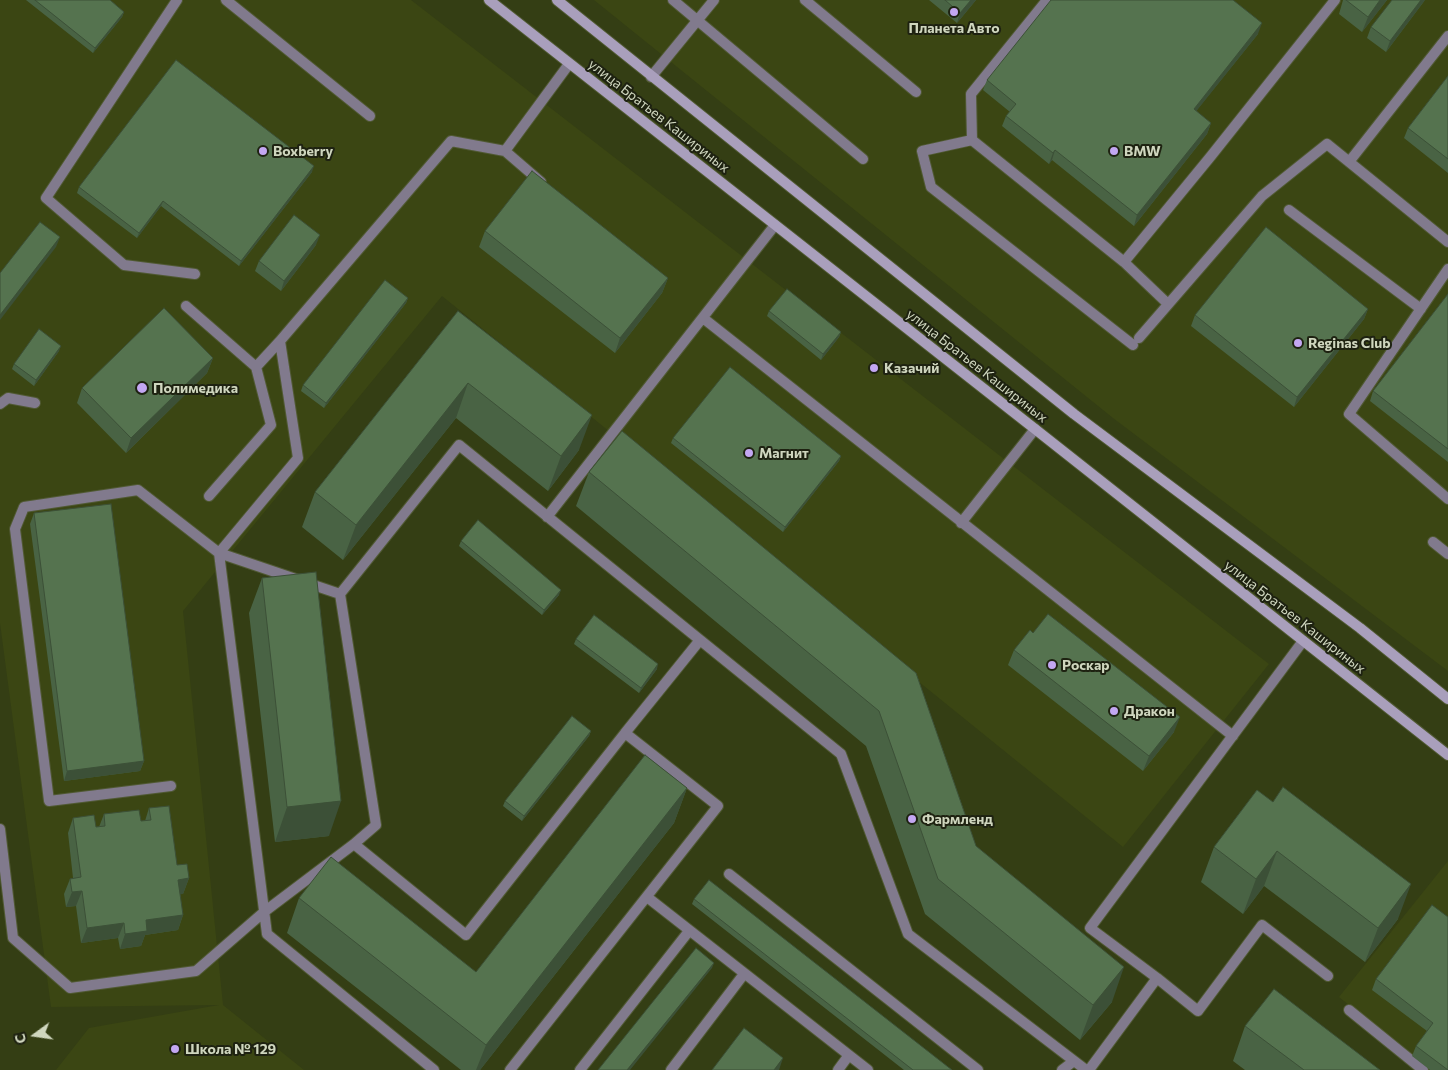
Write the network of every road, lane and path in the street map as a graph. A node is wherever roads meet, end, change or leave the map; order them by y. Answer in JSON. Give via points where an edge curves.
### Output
{"nodes":[{"id":1,"x":177,"y":0,"type":"edge"},
{"id":2,"x":226,"y":0,"type":"edge"},
{"id":3,"x":489,"y":0,"type":"edge"},
{"id":4,"x":557,"y":0,"type":"edge"},
{"id":5,"x":673,"y":0,"type":"edge"},
{"id":6,"x":714,"y":0,"type":"edge"},
{"id":7,"x":805,"y":0,"type":"edge"},
{"id":8,"x":1047,"y":0,"type":"edge"},
{"id":9,"x":1334,"y":0,"type":"edge"},
{"id":10,"x":698,"y":20,"type":"junction"},
{"id":11,"x":1448,"y":36,"type":"edge"},
{"id":12,"x":570,"y":64,"type":"junction"},
{"id":13,"x":651,"y":77,"type":"junction"},
{"id":14,"x":916,"y":92,"type":"dead end"},
{"id":15,"x":370,"y":116,"type":"dead end"},
{"id":16,"x":972,"y":140,"type":"junction"},
{"id":17,"x":505,"y":151,"type":"junction"},
{"id":18,"x":862,"y":159,"type":"dead end"},
{"id":19,"x":1349,"y":162,"type":"junction"},
{"id":20,"x":549,"y":189,"type":"edge"},
{"id":21,"x":1289,"y":210,"type":"dead end"},
{"id":22,"x":776,"y":225,"type":"junction"},
{"id":23,"x":1448,"y":242,"type":"edge"},
{"id":24,"x":1124,"y":262,"type":"junction"},
{"id":25,"x":1448,"y":269,"type":"edge"},
{"id":26,"x":195,"y":274,"type":"dead end"},
{"id":27,"x":1168,"y":304,"type":"junction"},
{"id":28,"x":186,"y":306,"type":"dead end"},
{"id":29,"x":1421,"y":309,"type":"junction"},
{"id":30,"x":703,"y":318,"type":"junction"},
{"id":31,"x":280,"y":341,"type":"junction"},
{"id":32,"x":256,"y":367,"type":"junction"},
{"id":33,"x":35,"y":403,"type":"dead end"},
{"id":34,"x":0,"y":404,"type":"edge"},
{"id":35,"x":1036,"y":429,"type":"junction"},
{"id":36,"x":209,"y":496,"type":"dead end"},
{"id":37,"x":1448,"y":499,"type":"edge"},
{"id":38,"x":548,"y":517,"type":"junction"},
{"id":39,"x":961,"y":523,"type":"junction"},
{"id":40,"x":1433,"y":542,"type":"dead end"},
{"id":41,"x":219,"y":553,"type":"junction"},
{"id":42,"x":1448,"y":554,"type":"edge"},
{"id":43,"x":340,"y":594,"type":"junction"},
{"id":44,"x":700,"y":640,"type":"junction"},
{"id":45,"x":1303,"y":641,"type":"junction"},
{"id":46,"x":1448,"y":699,"type":"edge"},
{"id":47,"x":625,"y":733,"type":"junction"},
{"id":48,"x":1233,"y":736,"type":"junction"},
{"id":49,"x":1448,"y":755,"type":"edge"},
{"id":50,"x":171,"y":786,"type":"dead end"},
{"id":51,"x":0,"y":829,"type":"edge"},
{"id":52,"x":354,"y":844,"type":"junction"},
{"id":53,"x":729,"y":874,"type":"dead end"},
{"id":54,"x":647,"y":896,"type":"junction"},
{"id":55,"x":264,"y":912,"type":"junction"},
{"id":56,"x":690,"y":931,"type":"junction"},
{"id":57,"x":744,"y":974,"type":"junction"},
{"id":58,"x":1328,"y":976,"type":"dead end"},
{"id":59,"x":1157,"y":978,"type":"junction"},
{"id":60,"x":1349,"y":1010,"type":"dead end"},
{"id":61,"x":849,"y":1055,"type":"junction"},
{"id":62,"x":1074,"y":1061,"type":"junction"},
{"id":63,"x":434,"y":1070,"type":"edge"},
{"id":64,"x":510,"y":1070,"type":"edge"},
{"id":65,"x":580,"y":1070,"type":"edge"},
{"id":66,"x":671,"y":1070,"type":"edge"},
{"id":67,"x":838,"y":1070,"type":"edge"},
{"id":68,"x":868,"y":1070,"type":"edge"},
{"id":69,"x":978,"y":1070,"type":"edge"},
{"id":70,"x":1062,"y":1070,"type":"edge"},
{"id":71,"x":1087,"y":1070,"type":"edge"},
{"id":72,"x":1423,"y":1070,"type":"edge"}],
"edges":[{"from":1,"to":26,"type":"lane","via":[[46,198],[124,265]]},
{"from":2,"to":15,"type":"lane"},
{"from":3,"to":12,"type":"main road","name":"улица Братьев Кашириных"},
{"from":4,"to":13,"type":"main road","name":"улица Братьев Кашириных"},
{"from":5,"to":10,"type":"lane"},
{"from":6,"to":10,"type":"lane"},
{"from":7,"to":14,"type":"lane"},
{"from":8,"to":16,"type":"lane","via":[[971,94]]},
{"from":9,"to":24,"type":"lane"},
{"from":10,"to":13,"type":"lane"},
{"from":10,"to":18,"type":"lane"},
{"from":11,"to":19,"type":"lane"},
{"from":12,"to":17,"type":"lane"},
{"from":12,"to":22,"type":"main road","name":"улица Братьев Кашириных"},
{"from":13,"to":46,"type":"main road","name":"улица Братьев Кашириных","via":[[1074,414],[1360,628]]},
{"from":16,"to":24,"type":"lane"},
{"from":16,"to":27,"type":"lane","via":[[922,151],[931,187],[1136,341]]},
{"from":17,"to":20,"type":"lane"},
{"from":17,"to":31,"type":"lane","via":[[451,141]]},
{"from":19,"to":23,"type":"lane"},
{"from":19,"to":27,"type":"lane","via":[[1327,144],[1262,196]]},
{"from":21,"to":29,"type":"lane"},
{"from":22,"to":30,"type":"lane"},
{"from":22,"to":35,"type":"main road","name":"улица Братьев Кашириных"},
{"from":24,"to":27,"type":"lane"},
{"from":25,"to":29,"type":"lane"},
{"from":28,"to":32,"type":"lane"},
{"from":29,"to":37,"type":"lane","via":[[1349,414]]},
{"from":30,"to":38,"type":"lane"},
{"from":30,"to":39,"type":"lane"},
{"from":31,"to":32,"type":"lane"},
{"from":31,"to":41,"type":"lane","via":[[298,458]]},
{"from":32,"to":36,"type":"lane","via":[[271,425]]},
{"from":33,"to":34,"type":"lane","via":[[8,398]]},
{"from":35,"to":39,"type":"lane"},
{"from":35,"to":45,"type":"main road","name":"улица Братьев Кашириных"},
{"from":38,"to":43,"type":"lane","via":[[459,445]]},
{"from":38,"to":44,"type":"lane"},
{"from":39,"to":48,"type":"lane"},
{"from":40,"to":42,"type":"lane"},
{"from":41,"to":43,"type":"lane"},
{"from":41,"to":50,"type":"lane","via":[[138,490],[24,506],[16,528],[49,801]]},
{"from":41,"to":55,"type":"lane"},
{"from":43,"to":52,"type":"lane","via":[[376,825]]},
{"from":44,"to":47,"type":"lane"},
{"from":44,"to":62,"type":"lane","via":[[841,754],[908,934]]},
{"from":45,"to":48,"type":"lane"},
{"from":45,"to":49,"type":"main road","name":"улица Братьев Кашириных"},
{"from":47,"to":52,"type":"lane","via":[[466,936]]},
{"from":47,"to":54,"type":"lane","via":[[718,806]]},
{"from":48,"to":59,"type":"lane","via":[[1090,928]]},
{"from":51,"to":55,"type":"lane","via":[[13,938],[70,988],[196,971]]},
{"from":52,"to":55,"type":"lane"},
{"from":53,"to":69,"type":"lane"},
{"from":54,"to":56,"type":"lane"},
{"from":54,"to":64,"type":"lane"},
{"from":55,"to":63,"type":"lane","via":[[267,934]]},
{"from":56,"to":57,"type":"lane"},
{"from":56,"to":65,"type":"lane"},
{"from":57,"to":61,"type":"lane"},
{"from":57,"to":66,"type":"lane"},
{"from":58,"to":59,"type":"lane","via":[[1262,925],[1198,1010]]},
{"from":59,"to":71,"type":"lane"},
{"from":60,"to":72,"type":"lane"},
{"from":61,"to":67,"type":"lane"},
{"from":61,"to":68,"type":"lane"},
{"from":62,"to":70,"type":"lane"},
{"from":62,"to":71,"type":"lane"}]}
